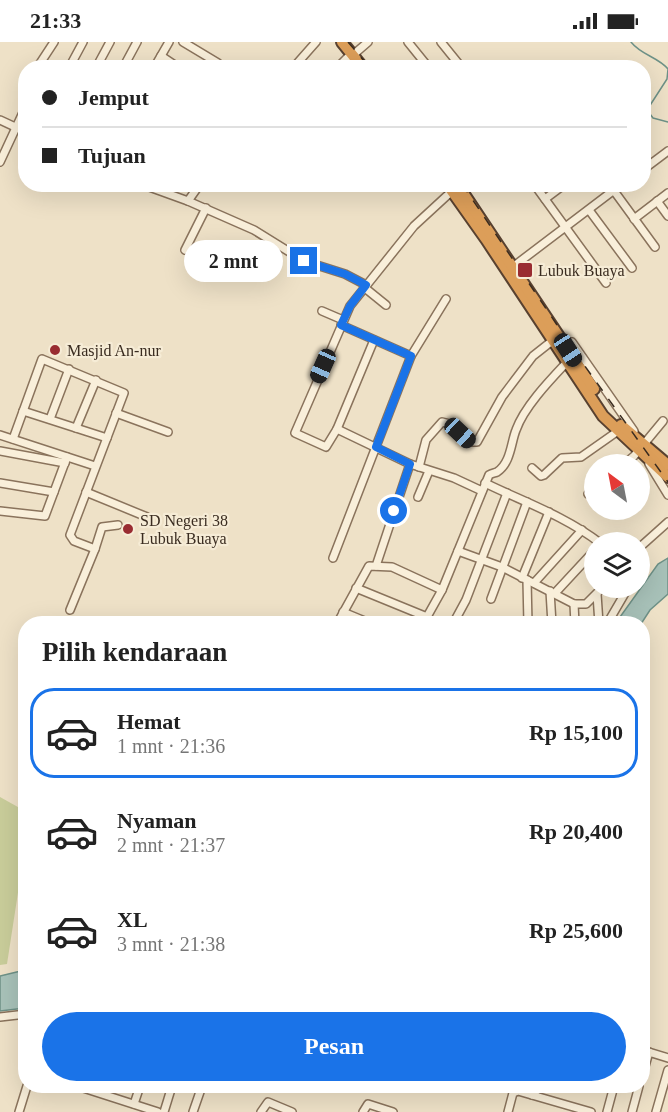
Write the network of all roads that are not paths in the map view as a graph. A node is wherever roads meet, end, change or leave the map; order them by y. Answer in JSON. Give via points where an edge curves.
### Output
{"nodes":[{"id":1,"x":54,"y":42,"type":"edge"},
{"id":2,"x":83,"y":42,"type":"edge"},
{"id":3,"x":110,"y":42,"type":"edge"},
{"id":4,"x":137,"y":42,"type":"edge"},
{"id":5,"x":169,"y":42,"type":"edge"},
{"id":6,"x":183,"y":42,"type":"edge"},
{"id":7,"x":316,"y":42,"type":"edge"},
{"id":8,"x":333,"y":42,"type":"edge"},
{"id":9,"x":342,"y":42,"type":"edge"},
{"id":10,"x":441,"y":42,"type":"edge"},
{"id":11,"x":363,"y":43,"type":"edge"},
{"id":12,"x":412,"y":43,"type":"edge"},
{"id":13,"x":161,"y":57,"type":"junction"},
{"id":14,"x":350,"y":57,"type":"junction"},
{"id":15,"x":42,"y":60,"type":"edge"},
{"id":16,"x":73,"y":60,"type":"edge"},
{"id":17,"x":100,"y":60,"type":"edge"},
{"id":18,"x":127,"y":60,"type":"edge"},
{"id":19,"x":159,"y":60,"type":"edge"},
{"id":20,"x":166,"y":60,"type":"edge"},
{"id":21,"x":213,"y":60,"type":"edge"},
{"id":22,"x":300,"y":60,"type":"edge"},
{"id":23,"x":346,"y":60,"type":"edge"},
{"id":24,"x":351,"y":60,"type":"edge"},
{"id":25,"x":354,"y":60,"type":"edge"},
{"id":26,"x":424,"y":60,"type":"edge"},
{"id":27,"x":456,"y":60,"type":"edge"},
{"id":28,"x":0,"y":120,"type":"edge"},
{"id":29,"x":17,"y":127,"type":"joint"},
{"id":30,"x":668,"y":151,"type":"edge"},
{"id":31,"x":0,"y":162,"type":"edge"},
{"id":32,"x":651,"y":164,"type":"edge"},
{"id":33,"x":163,"y":192,"type":"edge"},
{"id":34,"x":194,"y":192,"type":"edge"},
{"id":35,"x":447,"y":192,"type":"edge"},
{"id":36,"x":455,"y":192,"type":"edge"},
{"id":37,"x":456,"y":192,"type":"edge"},
{"id":38,"x":540,"y":192,"type":"edge"},
{"id":39,"x":554,"y":192,"type":"edge"},
{"id":40,"x":607,"y":192,"type":"edge"},
{"id":41,"x":614,"y":192,"type":"edge"},
{"id":42,"x":668,"y":193,"type":"edge"},
{"id":43,"x":545,"y":199,"type":"junction"},
{"id":44,"x":188,"y":201,"type":"junction"},
{"id":45,"x":657,"y":201,"type":"junction"},
{"id":46,"x":206,"y":208,"type":"junction"},
{"id":47,"x":589,"y":210,"type":"junction"},
{"id":48,"x":668,"y":216,"type":"edge"},
{"id":49,"x":634,"y":219,"type":"junction"},
{"id":50,"x":566,"y":227,"type":"junction"},
{"id":51,"x":655,"y":247,"type":"dead end"},
{"id":52,"x":184,"y":250,"type":"dead end"},
{"id":53,"x":514,"y":266,"type":"junction"},
{"id":54,"x":632,"y":268,"type":"dead end"},
{"id":55,"x":606,"y":284,"type":"dead end"},
{"id":56,"x":365,"y":286,"type":"junction"},
{"id":57,"x":446,"y":299,"type":"dead end"},
{"id":58,"x":386,"y":305,"type":"dead end"},
{"id":59,"x":322,"y":311,"type":"dead end"},
{"id":60,"x":544,"y":321,"type":"junction"},
{"id":61,"x":342,"y":322,"type":"junction"},
{"id":62,"x":552,"y":336,"type":"junction"},
{"id":63,"x":374,"y":340,"type":"junction"},
{"id":64,"x":572,"y":342,"type":"dead end"},
{"id":65,"x":411,"y":356,"type":"junction"},
{"id":66,"x":567,"y":363,"type":"junction"},
{"id":67,"x":69,"y":369,"type":"junction"},
{"id":68,"x":96,"y":380,"type":"junction"},
{"id":69,"x":23,"y":411,"type":"junction"},
{"id":70,"x":116,"y":413,"type":"junction"},
{"id":71,"x":50,"y":419,"type":"junction"},
{"id":72,"x":663,"y":421,"type":"dead end"},
{"id":73,"x":76,"y":428,"type":"junction"},
{"id":74,"x":337,"y":429,"type":"junction"},
{"id":75,"x":618,"y":431,"type":"junction"},
{"id":76,"x":168,"y":432,"type":"dead end"},
{"id":77,"x":0,"y":435,"type":"edge"},
{"id":78,"x":107,"y":438,"type":"junction"},
{"id":79,"x":13,"y":439,"type":"junction"},
{"id":80,"x":376,"y":447,"type":"junction"},
{"id":81,"x":642,"y":447,"type":"junction"},
{"id":82,"x":0,"y":451,"type":"edge"},
{"id":83,"x":635,"y":454,"type":"edge"},
{"id":84,"x":66,"y":460,"type":"junction"},
{"id":85,"x":410,"y":464,"type":"junction"},
{"id":86,"x":668,"y":465,"type":"edge"},
{"id":87,"x":95,"y":466,"type":"junction"},
{"id":88,"x":419,"y":466,"type":"junction"},
{"id":89,"x":532,"y":468,"type":"dead end"},
{"id":90,"x":429,"y":471,"type":"junction"},
{"id":91,"x":668,"y":477,"type":"edge"},
{"id":92,"x":0,"y":483,"type":"edge"},
{"id":93,"x":486,"y":483,"type":"junction"},
{"id":94,"x":482,"y":491,"type":"junction"},
{"id":95,"x":54,"y":492,"type":"junction"},
{"id":96,"x":86,"y":492,"type":"junction"},
{"id":97,"x":507,"y":494,"type":"junction"},
{"id":98,"x":668,"y":495,"type":"edge"},
{"id":99,"x":418,"y":497,"type":"dead end"},
{"id":100,"x":527,"y":502,"type":"junction"},
{"id":101,"x":0,"y":512,"type":"edge"},
{"id":102,"x":549,"y":512,"type":"junction"},
{"id":103,"x":147,"y":517,"type":"dead end"},
{"id":104,"x":668,"y":522,"type":"edge"},
{"id":105,"x":118,"y":525,"type":"dead end"},
{"id":106,"x":582,"y":530,"type":"junction"},
{"id":107,"x":585,"y":532,"type":"edge"},
{"id":108,"x":650,"y":538,"type":"edge"},
{"id":109,"x":94,"y":549,"type":"junction"},
{"id":110,"x":458,"y":551,"type":"junction"},
{"id":111,"x":333,"y":558,"type":"dead end"},
{"id":112,"x":481,"y":559,"type":"junction"},
{"id":113,"x":584,"y":562,"type":"edge"},
{"id":114,"x":376,"y":566,"type":"junction"},
{"id":115,"x":502,"y":567,"type":"junction"},
{"id":116,"x":528,"y":580,"type":"junction"},
{"id":117,"x":356,"y":588,"type":"junction"},
{"id":118,"x":442,"y":590,"type":"junction"},
{"id":119,"x":553,"y":592,"type":"junction"},
{"id":120,"x":592,"y":598,"type":"edge"},
{"id":121,"x":600,"y":598,"type":"edge"},
{"id":122,"x":622,"y":598,"type":"edge"},
{"id":123,"x":491,"y":599,"type":"dead end"},
{"id":124,"x":574,"y":603,"type":"junction"},
{"id":125,"x":70,"y":610,"type":"dead end"},
{"id":126,"x":343,"y":612,"type":"junction"},
{"id":127,"x":341,"y":616,"type":"edge"},
{"id":128,"x":353,"y":616,"type":"edge"},
{"id":129,"x":427,"y":616,"type":"joint"},
{"id":130,"x":457,"y":616,"type":"edge"},
{"id":131,"x":528,"y":616,"type":"edge"},
{"id":132,"x":552,"y":616,"type":"edge"},
{"id":133,"x":575,"y":616,"type":"edge"},
{"id":134,"x":599,"y":616,"type":"edge"},
{"id":135,"x":612,"y":616,"type":"edge"},
{"id":136,"x":18,"y":1015,"type":"edge"},
{"id":137,"x":0,"y":1017,"type":"edge"},
{"id":138,"x":650,"y":1052,"type":"edge"},
{"id":139,"x":668,"y":1058,"type":"edge"},
{"id":140,"x":668,"y":1070,"type":"edge"},
{"id":141,"x":25,"y":1093,"type":"edge"},
{"id":142,"x":101,"y":1093,"type":"edge"},
{"id":143,"x":110,"y":1093,"type":"edge"},
{"id":144,"x":138,"y":1093,"type":"edge"},
{"id":145,"x":170,"y":1093,"type":"edge"},
{"id":146,"x":200,"y":1093,"type":"edge"},
{"id":147,"x":515,"y":1093,"type":"edge"},
{"id":148,"x":521,"y":1093,"type":"edge"},
{"id":149,"x":612,"y":1093,"type":"edge"},
{"id":150,"x":637,"y":1093,"type":"edge"},
{"id":151,"x":532,"y":1095,"type":"joint"},
{"id":152,"x":109,"y":1096,"type":"junction"},
{"id":153,"x":134,"y":1104,"type":"junction"},
{"id":154,"x":19,"y":1112,"type":"edge"},
{"id":155,"x":158,"y":1112,"type":"edge"},
{"id":156,"x":164,"y":1112,"type":"edge"},
{"id":157,"x":193,"y":1112,"type":"edge"},
{"id":158,"x":261,"y":1112,"type":"edge"},
{"id":159,"x":292,"y":1112,"type":"edge"},
{"id":160,"x":363,"y":1112,"type":"edge"},
{"id":161,"x":390,"y":1112,"type":"edge"},
{"id":162,"x":508,"y":1112,"type":"edge"},
{"id":163,"x":591,"y":1112,"type":"edge"},
{"id":164,"x":607,"y":1112,"type":"edge"},
{"id":165,"x":632,"y":1112,"type":"edge"},
{"id":166,"x":656,"y":1112,"type":"edge"}],
"edges":[{"from":1,"to":15,"type":"street"},
{"from":2,"to":16,"type":"street"},
{"from":3,"to":17,"type":"street"},
{"from":4,"to":18,"type":"street"},
{"from":5,"to":13,"type":"street"},
{"from":6,"to":21,"type":"street"},
{"from":7,"to":22,"type":"street"},
{"from":8,"to":14,"type":"highway"},
{"from":9,"to":14,"type":"highway"},
{"from":10,"to":27,"type":"street"},
{"from":11,"to":14,"type":"street"},
{"from":12,"to":26,"type":"street"},
{"from":13,"to":19,"type":"street"},
{"from":13,"to":20,"type":"street"},
{"from":14,"to":23,"type":"street"},
{"from":14,"to":24,"type":"highway"},
{"from":14,"to":25,"type":"highway"},
{"from":28,"to":29,"type":"street"},
{"from":29,"to":31,"type":"street"},
{"from":30,"to":32,"type":"street"},
{"from":33,"to":44,"type":"street"},
{"from":34,"to":44,"type":"street"},
{"from":35,"to":56,"type":"street"},
{"from":36,"to":60,"type":"highway"},
{"from":37,"to":53,"type":"highway"},
{"from":38,"to":43,"type":"street"},
{"from":39,"to":43,"type":"street"},
{"from":40,"to":47,"type":"street"},
{"from":41,"to":49,"type":"street"},
{"from":42,"to":45,"type":"street"},
{"from":43,"to":50,"type":"street"},
{"from":44,"to":46,"type":"street"},
{"from":45,"to":48,"type":"street"},
{"from":45,"to":49,"type":"street"},
{"from":46,"to":52,"type":"street"},
{"from":46,"to":56,"type":"street","via":[[254,230],[304,261],[345,274]]},
{"from":47,"to":50,"type":"street"},
{"from":47,"to":54,"type":"street"},
{"from":49,"to":51,"type":"street"},
{"from":50,"to":53,"type":"street"},
{"from":50,"to":55,"type":"street"},
{"from":53,"to":60,"type":"highway"},
{"from":56,"to":58,"type":"street"},
{"from":56,"to":61,"type":"street"},
{"from":57,"to":65,"type":"street"},
{"from":59,"to":61,"type":"street"},
{"from":60,"to":62,"type":"highway"},
{"from":61,"to":63,"type":"street"},
{"from":61,"to":74,"type":"street","via":[[295,433],[326,447]]},
{"from":62,"to":66,"type":"highway"},
{"from":62,"to":81,"type":"highway","via":[[612,416]]},
{"from":62,"to":88,"type":"street","via":[[502,396],[477,442],[469,442],[442,422],[426,440]]},
{"from":63,"to":65,"type":"street"},
{"from":63,"to":74,"type":"street"},
{"from":64,"to":81,"type":"street"},
{"from":65,"to":80,"type":"street"},
{"from":66,"to":75,"type":"highway"},
{"from":66,"to":93,"type":"street","via":[[537,397],[516,429],[506,461],[489,475]]},
{"from":67,"to":68,"type":"street"},
{"from":67,"to":69,"type":"street","via":[[42,359]]},
{"from":67,"to":71,"type":"street"},
{"from":68,"to":70,"type":"street","via":[[124,393]]},
{"from":68,"to":73,"type":"street"},
{"from":69,"to":71,"type":"street"},
{"from":69,"to":79,"type":"street"},
{"from":70,"to":76,"type":"street"},
{"from":70,"to":78,"type":"street"},
{"from":71,"to":73,"type":"street"},
{"from":72,"to":81,"type":"street"},
{"from":73,"to":78,"type":"street"},
{"from":74,"to":80,"type":"street"},
{"from":75,"to":81,"type":"highway"},
{"from":75,"to":89,"type":"street","via":[[580,457],[562,458],[544,475]]},
{"from":77,"to":79,"type":"street"},
{"from":78,"to":87,"type":"street"},
{"from":79,"to":84,"type":"street"},
{"from":80,"to":85,"type":"street"},
{"from":80,"to":111,"type":"street"},
{"from":81,"to":83,"type":"street"},
{"from":81,"to":86,"type":"highway"},
{"from":81,"to":91,"type":"highway"},
{"from":81,"to":98,"type":"street"},
{"from":82,"to":84,"type":"street"},
{"from":84,"to":87,"type":"street"},
{"from":84,"to":95,"type":"street"},
{"from":85,"to":88,"type":"street"},
{"from":85,"to":114,"type":"street"},
{"from":87,"to":96,"type":"street"},
{"from":88,"to":90,"type":"street"},
{"from":90,"to":94,"type":"street"},
{"from":90,"to":99,"type":"street"},
{"from":92,"to":95,"type":"street"},
{"from":93,"to":94,"type":"street"},
{"from":93,"to":97,"type":"street"},
{"from":94,"to":110,"type":"street"},
{"from":95,"to":101,"type":"street","via":[[45,516]]},
{"from":96,"to":103,"type":"street"},
{"from":96,"to":109,"type":"street","via":[[70,535],[74,541]]},
{"from":97,"to":100,"type":"street"},
{"from":97,"to":112,"type":"street"},
{"from":100,"to":102,"type":"street"},
{"from":100,"to":115,"type":"street"},
{"from":102,"to":106,"type":"street"},
{"from":102,"to":116,"type":"street"},
{"from":104,"to":108,"type":"street"},
{"from":105,"to":109,"type":"street","via":[[102,527]]},
{"from":106,"to":107,"type":"street"},
{"from":106,"to":116,"type":"street"},
{"from":109,"to":125,"type":"street"},
{"from":110,"to":112,"type":"street"},
{"from":110,"to":118,"type":"street"},
{"from":112,"to":115,"type":"street"},
{"from":112,"to":130,"type":"street"},
{"from":113,"to":119,"type":"street"},
{"from":114,"to":117,"type":"street","via":[[369,566]]},
{"from":114,"to":118,"type":"street","via":[[392,567]]},
{"from":115,"to":116,"type":"street"},
{"from":115,"to":123,"type":"street"},
{"from":116,"to":119,"type":"street"},
{"from":116,"to":131,"type":"street"},
{"from":117,"to":126,"type":"street"},
{"from":117,"to":129,"type":"street"},
{"from":118,"to":129,"type":"street"},
{"from":119,"to":124,"type":"street"},
{"from":119,"to":132,"type":"street"},
{"from":120,"to":124,"type":"street","via":[[586,604]]},
{"from":121,"to":134,"type":"street"},
{"from":122,"to":135,"type":"street"},
{"from":124,"to":133,"type":"street"},
{"from":126,"to":127,"type":"street"},
{"from":126,"to":128,"type":"street"},
{"from":136,"to":137,"type":"street"},
{"from":138,"to":139,"type":"street"},
{"from":140,"to":166,"type":"street"},
{"from":141,"to":154,"type":"street"},
{"from":142,"to":152,"type":"street"},
{"from":143,"to":152,"type":"street"},
{"from":144,"to":153,"type":"street"},
{"from":145,"to":156,"type":"street"},
{"from":146,"to":157,"type":"street"},
{"from":147,"to":162,"type":"street"},
{"from":148,"to":151,"type":"street"},
{"from":149,"to":164,"type":"street"},
{"from":150,"to":165,"type":"street"},
{"from":151,"to":163,"type":"street"},
{"from":152,"to":153,"type":"street"},
{"from":153,"to":155,"type":"street"},
{"from":158,"to":159,"type":"street","via":[[268,1101]]},
{"from":160,"to":161,"type":"street","via":[[368,1104]]}]}
